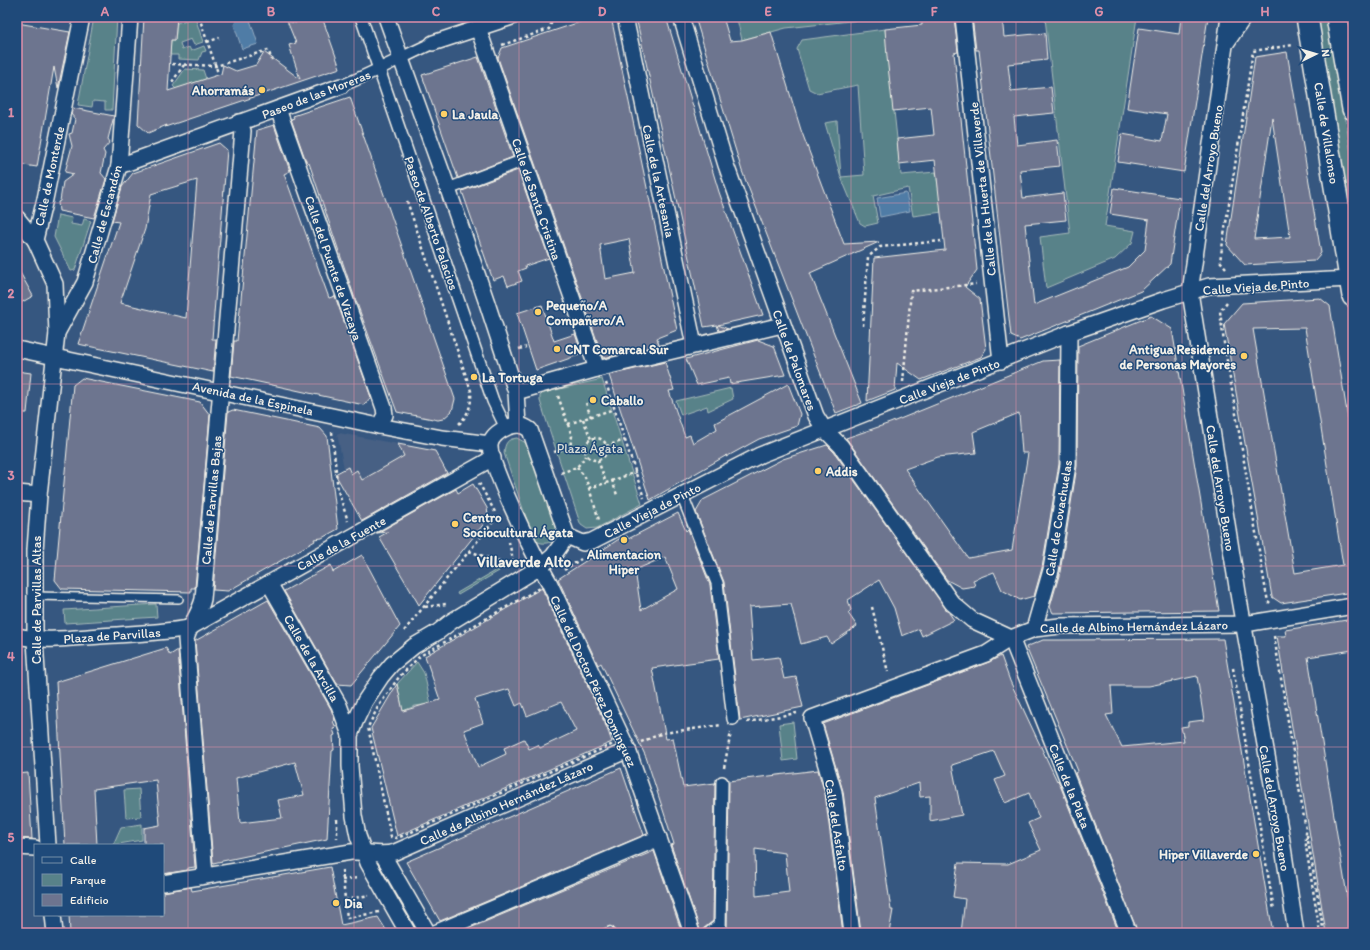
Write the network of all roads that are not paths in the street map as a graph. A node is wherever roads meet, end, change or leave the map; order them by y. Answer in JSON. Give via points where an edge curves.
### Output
{"nodes":[{"id":1,"x":82,"y":17,"type":"edge"},
{"id":2,"x":130,"y":17,"type":"edge"},
{"id":3,"x":361,"y":17,"type":"edge"},
{"id":4,"x":386,"y":17,"type":"edge"},
{"id":5,"x":512,"y":17,"type":"edge"},
{"id":6,"x":625,"y":17,"type":"edge"},
{"id":7,"x":681,"y":17,"type":"edge"},
{"id":8,"x":963,"y":17,"type":"edge"},
{"id":9,"x":1229,"y":17,"type":"edge"},
{"id":10,"x":1244,"y":17,"type":"edge"},
{"id":11,"x":1307,"y":17,"type":"edge"},
{"id":12,"x":1337,"y":17,"type":"edge"},
{"id":13,"x":478,"y":28,"type":"junction"},
{"id":14,"x":1226,"y":42,"type":"junction"},
{"id":15,"x":433,"y":43,"type":"joint"},
{"id":16,"x":400,"y":58,"type":"junction"},
{"id":17,"x":379,"y":70,"type":"junction"},
{"id":18,"x":341,"y":86,"type":"joint"},
{"id":19,"x":278,"y":109,"type":"junction"},
{"id":20,"x":1353,"y":109,"type":"edge"},
{"id":21,"x":239,"y":122,"type":"junction"},
{"id":22,"x":524,"y":160,"type":"junction"},
{"id":23,"x":119,"y":166,"type":"junction"},
{"id":24,"x":448,"y":189,"type":"junction"},
{"id":25,"x":17,"y":218,"type":"edge"},
{"id":26,"x":35,"y":240,"type":"junction"},
{"id":27,"x":1352,"y":287,"type":"edge"},
{"id":28,"x":1190,"y":292,"type":"junction"},
{"id":29,"x":782,"y":325,"type":"junction"},
{"id":30,"x":57,"y":333,"type":"junction"},
{"id":31,"x":1069,"y":334,"type":"junction"},
{"id":32,"x":694,"y":345,"type":"junction"},
{"id":33,"x":17,"y":349,"type":"edge"},
{"id":34,"x":55,"y":356,"type":"junction"},
{"id":35,"x":1001,"y":361,"type":"junction"},
{"id":36,"x":600,"y":373,"type":"junction"},
{"id":37,"x":220,"y":391,"type":"junction"},
{"id":38,"x":516,"y":392,"type":"junction"},
{"id":39,"x":379,"y":426,"type":"junction"},
{"id":40,"x":512,"y":426,"type":"junction"},
{"id":41,"x":824,"y":430,"type":"junction"},
{"id":42,"x":492,"y":451,"type":"junction"},
{"id":43,"x":17,"y":493,"type":"edge"},
{"id":44,"x":39,"y":495,"type":"junction"},
{"id":45,"x":682,"y":495,"type":"junction"},
{"id":46,"x":567,"y":536,"type":"junction"},
{"id":47,"x":540,"y":567,"type":"junction"},
{"id":48,"x":269,"y":583,"type":"junction"},
{"id":49,"x":34,"y":596,"type":"junction"},
{"id":50,"x":179,"y":599,"type":"dead end"},
{"id":51,"x":1353,"y":606,"type":"edge"},
{"id":52,"x":1244,"y":624,"type":"junction"},
{"id":53,"x":189,"y":628,"type":"junction"},
{"id":54,"x":1034,"y":628,"type":"junction"},
{"id":55,"x":17,"y":636,"type":"edge"},
{"id":56,"x":1010,"y":638,"type":"junction"},
{"id":57,"x":34,"y":640,"type":"junction"},
{"id":58,"x":808,"y":714,"type":"joint"},
{"id":59,"x":732,"y":722,"type":"road end"},
{"id":60,"x":350,"y":735,"type":"junction"},
{"id":61,"x":632,"y":747,"type":"junction"},
{"id":62,"x":722,"y":782,"type":"road end"},
{"id":63,"x":659,"y":838,"type":"junction"},
{"id":64,"x":48,"y":844,"type":"edge"},
{"id":65,"x":17,"y":847,"type":"edge"},
{"id":66,"x":34,"y":848,"type":"edge"},
{"id":67,"x":364,"y":852,"type":"junction"},
{"id":68,"x":383,"y":855,"type":"junction"},
{"id":69,"x":206,"y":875,"type":"junction"},
{"id":70,"x":164,"y":883,"type":"edge"},
{"id":71,"x":54,"y":916,"type":"edge"},
{"id":72,"x":721,"y":921,"type":"junction"},
{"id":73,"x":55,"y":933,"type":"edge"},
{"id":74,"x":408,"y":933,"type":"edge"},
{"id":75,"x":428,"y":933,"type":"edge"},
{"id":76,"x":435,"y":933,"type":"edge"},
{"id":77,"x":692,"y":933,"type":"edge"},
{"id":78,"x":706,"y":933,"type":"edge"},
{"id":79,"x":720,"y":933,"type":"edge"},
{"id":80,"x":852,"y":933,"type":"edge"},
{"id":81,"x":1129,"y":933,"type":"edge"},
{"id":82,"x":1296,"y":933,"type":"edge"}],
"edges":[{"from":1,"to":26,"type":"street","name":"Calle de Monterde"},
{"from":2,"to":23,"type":"street","name":"Calle de Escandón"},
{"from":3,"to":17,"type":"street","name":"Paseo de Alberto Palacios"},
{"from":4,"to":16,"type":"street","name":"Paseo de Alberto Palacios"},
{"from":5,"to":13,"type":"street","name":"Paseo de las Moreras"},
{"from":6,"to":32,"type":"street","name":"Calle de la Artesanía"},
{"from":7,"to":29,"type":"street","name":"Calle de Palomares","via":[[726,165]]},
{"from":8,"to":35,"type":"street","name":"Calle de la Huerta de Villaverde"},
{"from":9,"to":14,"type":"street","name":"Calle del Arroyo Bueno"},
{"from":10,"to":14,"type":"street","name":"Calle del Arroyo Bueno"},
{"from":11,"to":27,"type":"main road","name":"Calle de Villalonso"},
{"from":12,"to":20,"type":"main road"},
{"from":13,"to":15,"type":"street","name":"Paseo de las Moreras"},
{"from":13,"to":22,"type":"street","name":"Calle de Santa Cristina"},
{"from":14,"to":28,"type":"street","name":"Calle del Arroyo Bueno"},
{"from":15,"to":16,"type":"street","name":"Paseo de las Moreras"},
{"from":16,"to":17,"type":"street","name":"Paseo de las Moreras"},
{"from":16,"to":24,"type":"street","name":"Paseo de Alberto Palacios"},
{"from":17,"to":18,"type":"street","name":"Paseo de las Moreras"},
{"from":17,"to":40,"type":"street","name":"Paseo de Alberto Palacios","via":[[493,401]]},
{"from":18,"to":19,"type":"street","name":"Paseo de las Moreras"},
{"from":19,"to":21,"type":"street","name":"Paseo de las Moreras"},
{"from":19,"to":39,"type":"street","name":"Calle del Puente de Vizcaya","via":[[384,408],[385,415]]},
{"from":21,"to":23,"type":"street","name":"Paseo de las Moreras"},
{"from":21,"to":37,"type":"street","name":"Calle de Parvillas Bajas","via":[[243,131]]},
{"from":22,"to":24,"type":"street"},
{"from":22,"to":36,"type":"street","name":"Calle de Santa Cristina"},
{"from":23,"to":30,"type":"street","name":"Calle de Escandón","via":[[85,282]]},
{"from":24,"to":38,"type":"street","name":"Paseo de Alberto Palacios"},
{"from":25,"to":26,"type":"street"},
{"from":26,"to":30,"type":"street","name":"Calle de Monterde","via":[[55,284]]},
{"from":27,"to":28,"type":"street","name":"Calle Vieja de Pinto","via":[[1209,286]]},
{"from":28,"to":31,"type":"street","name":"Calle Vieja de Pinto"},
{"from":28,"to":52,"type":"street","name":"Calle del Arroyo Bueno"},
{"from":29,"to":32,"type":"street"},
{"from":29,"to":41,"type":"street","name":"Calle de Palomares","via":[[816,416]]},
{"from":30,"to":34,"type":"street","name":"Calle de Escandón"},
{"from":31,"to":35,"type":"street","name":"Calle Vieja de Pinto"},
{"from":31,"to":54,"type":"street","name":"Calle de Covachuelas","via":[[1068,465],[1051,570]]},
{"from":32,"to":36,"type":"street"},
{"from":33,"to":34,"type":"street","name":"Avenida de la Espinela"},
{"from":34,"to":37,"type":"street","name":"Avenida de la Espinela"},
{"from":34,"to":44,"type":"street","name":"Calle de Parvillas Altas"},
{"from":35,"to":41,"type":"street","name":"Calle Vieja de Pinto"},
{"from":36,"to":38,"type":"street"},
{"from":37,"to":39,"type":"street","name":"Avenida de la Espinela"},
{"from":37,"to":53,"type":"street","name":"Calle de Parvillas Bajas","via":[[203,598],[200,610]]},
{"from":38,"to":40,"type":"street","name":"Paseo de Alberto Palacios"},
{"from":39,"to":42,"type":"street","name":"Avenida de la Espinela"},
{"from":40,"to":42,"type":"street","name":"Calle de la Fuente","via":[[494,436]]},
{"from":40,"to":46,"type":"street","via":[[524,425],[530,430]]},
{"from":41,"to":45,"type":"street","name":"Calle Vieja de Pinto","via":[[760,455]]},
{"from":41,"to":56,"type":"street","name":"Calle de Palomares","via":[[841,446],[952,604],[972,620]]},
{"from":42,"to":47,"type":"street","name":"Calle del Doctor Pérez Domínguez","via":[[519,523]]},
{"from":42,"to":48,"type":"street","name":"Calle de la Fuente","via":[[472,470]]},
{"from":43,"to":44,"type":"street"},
{"from":44,"to":49,"type":"street","name":"Calle de Parvillas Altas"},
{"from":45,"to":46,"type":"street","name":"Calle Vieja de Pinto","via":[[592,541],[583,543]]},
{"from":45,"to":59,"type":"street","via":[[717,583]]},
{"from":46,"to":47,"type":"street","via":[[558,550]]},
{"from":47,"to":60,"type":"street","via":[[452,620],[392,664],[365,701]]},
{"from":47,"to":61,"type":"street","name":"Calle del Doctor Pérez Domínguez"},
{"from":48,"to":53,"type":"street","name":"Calle de la Fuente"},
{"from":48,"to":60,"type":"street","name":"Calle de la Arcilla","via":[[339,705]]},
{"from":49,"to":50,"type":"lane"},
{"from":49,"to":57,"type":"street","name":"Calle de Parvillas Altas"},
{"from":51,"to":52,"type":"street","name":"Calle de Albino Hernández Lázaro"},
{"from":52,"to":54,"type":"street","name":"Calle de Albino Hernández Lázaro"},
{"from":52,"to":82,"type":"street","name":"Calle del Arroyo Bueno"},
{"from":53,"to":57,"type":"street","name":"Plaza de Parvillas","via":[[165,632]]},
{"from":53,"to":69,"type":"street","name":"Calle de Parvillas Bajas","via":[[186,639]]},
{"from":54,"to":56,"type":"street","name":"Calle de Albino Hernández Lázaro"},
{"from":55,"to":57,"type":"street","name":"Plaza de Parvillas"},
{"from":56,"to":58,"type":"street","name":"Calle de Albino Hernández Lázaro","via":[[986,654],[892,689]]},
{"from":56,"to":81,"type":"street","name":"Calle de la Plata"},
{"from":57,"to":64,"type":"street","name":"Calle de Parvillas Altas"},
{"from":58,"to":80,"type":"street","name":"Calle del Asfalto","via":[[834,792]]},
{"from":60,"to":67,"type":"street","via":[[354,816]]},
{"from":61,"to":63,"type":"street","name":"Calle del Doctor Pérez Domínguez"},
{"from":61,"to":68,"type":"street","name":"Calle de Albino Hernández Lázaro","via":[[395,852]]},
{"from":62,"to":72,"type":"street"},
{"from":63,"to":76,"type":"street"},
{"from":63,"to":77,"type":"street","name":"Calle del Doctor Pérez Domínguez"},
{"from":65,"to":66,"type":"street"},
{"from":67,"to":68,"type":"street"},
{"from":67,"to":69,"type":"street"},
{"from":67,"to":74,"type":"street"},
{"from":68,"to":75,"type":"street"},
{"from":69,"to":70,"type":"street"},
{"from":71,"to":73,"type":"street"},
{"from":72,"to":78,"type":"lane"},
{"from":72,"to":79,"type":"street"}]}
